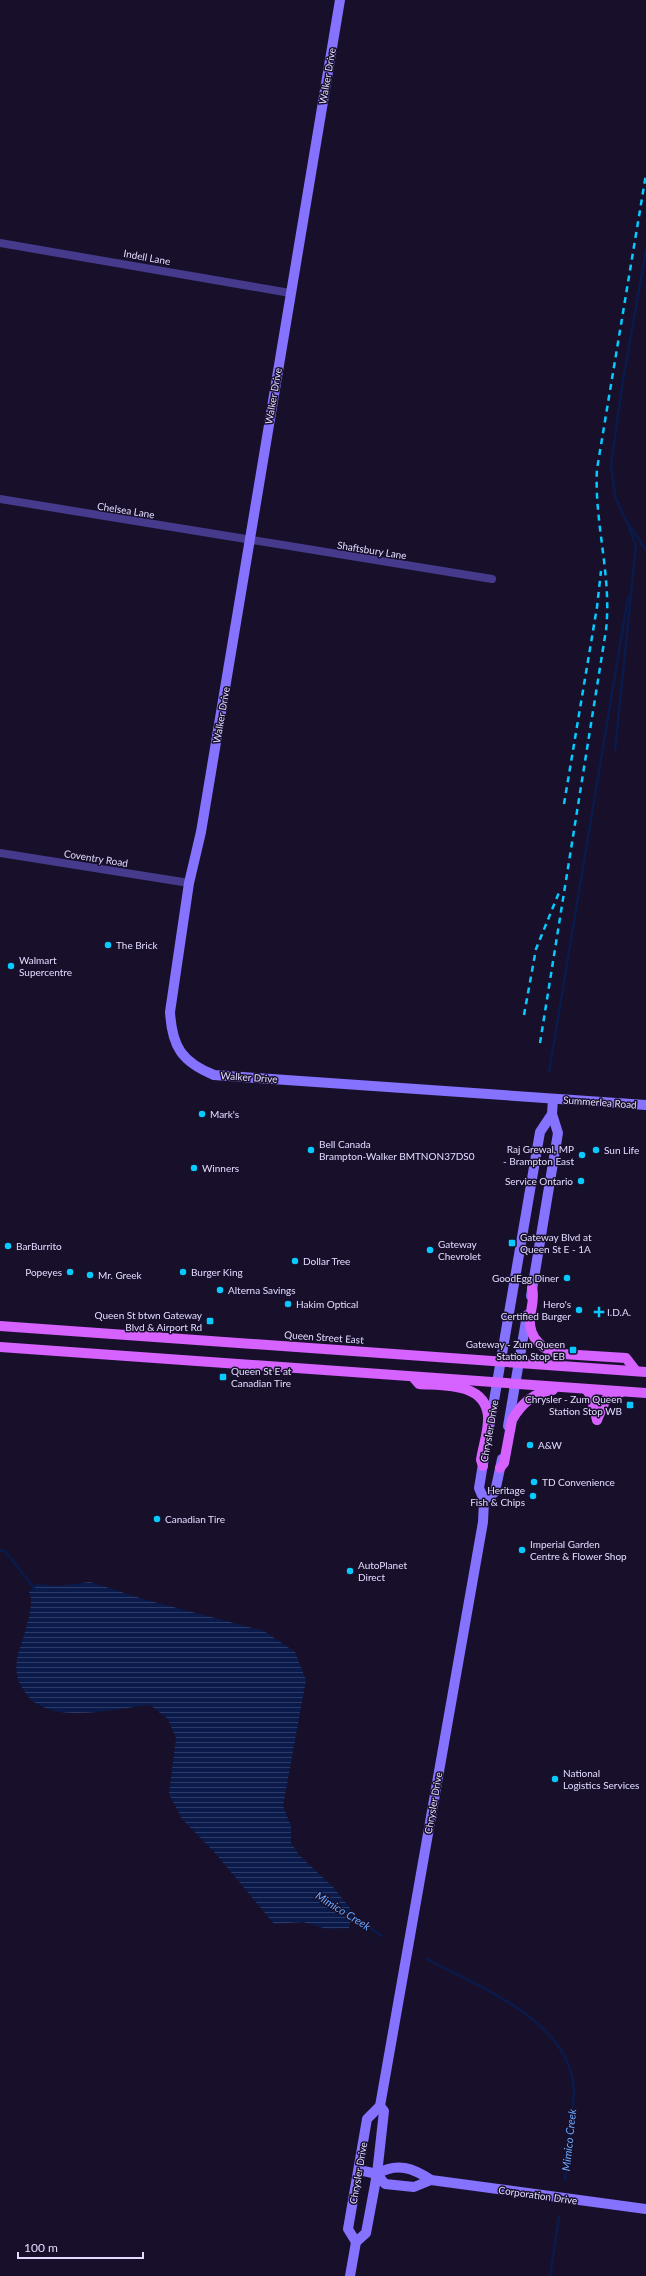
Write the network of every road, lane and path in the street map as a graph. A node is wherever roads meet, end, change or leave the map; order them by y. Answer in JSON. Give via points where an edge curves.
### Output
{"nodes":[{"id":1,"x":340,"y":0,"type":"edge"},
{"id":2,"x":0,"y":243,"type":"edge"},
{"id":3,"x":290,"y":293,"type":"junction"},
{"id":4,"x":0,"y":499,"type":"edge"},
{"id":5,"x":249,"y":541,"type":"junction"},
{"id":6,"x":492,"y":579,"type":"dead end"},
{"id":7,"x":0,"y":853,"type":"edge"},
{"id":8,"x":190,"y":883,"type":"junction"},
{"id":9,"x":553,"y":1099,"type":"junction"},
{"id":10,"x":646,"y":1105,"type":"edge"},
{"id":11,"x":552,"y":1114,"type":"junction"},
{"id":12,"x":532,"y":1288,"type":"junction"},
{"id":13,"x":0,"y":1326,"type":"edge"},
{"id":14,"x":0,"y":1347,"type":"edge"},
{"id":15,"x":500,"y":1362,"type":"junction"},
{"id":16,"x":519,"y":1363,"type":"junction"},
{"id":17,"x":641,"y":1371,"type":"edge"},
{"id":18,"x":413,"y":1377,"type":"junction"},
{"id":19,"x":497,"y":1383,"type":"junction"},
{"id":20,"x":516,"y":1384,"type":"junction"},
{"id":21,"x":586,"y":1389,"type":"junction"},
{"id":22,"x":625,"y":1391,"type":"junction"},
{"id":23,"x":646,"y":1393,"type":"edge"},
{"id":24,"x":483,"y":1466,"type":"junction"},
{"id":25,"x":500,"y":1468,"type":"junction"},
{"id":26,"x":484,"y":1500,"type":"junction"},
{"id":27,"x":380,"y":2106,"type":"junction"},
{"id":28,"x":359,"y":2170,"type":"junction"},
{"id":29,"x":377,"y":2174,"type":"junction"},
{"id":30,"x":431,"y":2180,"type":"junction"},
{"id":31,"x":646,"y":2210,"type":"edge"},
{"id":32,"x":356,"y":2242,"type":"junction"},
{"id":33,"x":350,"y":2276,"type":"edge"}],
"edges":[{"from":1,"to":3,"type":"street","name":"Walker Drive"},
{"from":2,"to":3,"type":"street","name":"Indell Lane"},
{"from":3,"to":5,"type":"street","name":"Walker Drive"},
{"from":4,"to":5,"type":"street","name":"Chelsea Lane"},
{"from":5,"to":6,"type":"street","name":"Shaftsbury Lane"},
{"from":5,"to":8,"type":"street","name":"Walker Drive"},
{"from":7,"to":8,"type":"street","name":"Coventry Road"},
{"from":8,"to":9,"type":"street","name":"Walker Drive","via":[[170,1012],[171,1030],[178,1049],[186,1060],[201,1070],[214,1075]]},
{"from":9,"to":10,"type":"street","name":"Summerlea Road"},
{"from":9,"to":11,"type":"street"},
{"from":11,"to":12,"type":"street","name":"Chrysler Drive","via":[[558,1133]]},
{"from":11,"to":15,"type":"street","name":"Chrysler Drive","via":[[540,1132]]},
{"from":12,"to":16,"type":"street","name":"Chrysler Drive"},
{"from":12,"to":17,"type":"main road","via":[[534,1294],[530,1326],[541,1346],[553,1353],[626,1358]]},
{"from":13,"to":15,"type":"main road","name":"Queen Street East"},
{"from":14,"to":18,"type":"main road"},
{"from":15,"to":16,"type":"main road","name":"Queen Street East"},
{"from":15,"to":19,"type":"street","name":"Chrysler Drive"},
{"from":16,"to":17,"type":"main road","name":"Queen Street East"},
{"from":16,"to":20,"type":"street","name":"Chrysler Drive"},
{"from":18,"to":19,"type":"main road"},
{"from":18,"to":24,"type":"main road","via":[[419,1384],[466,1388],[481,1400],[488,1417],[481,1460]]},
{"from":19,"to":20,"type":"main road"},
{"from":19,"to":24,"type":"street","name":"Chrysler Drive"},
{"from":20,"to":21,"type":"main road"},
{"from":20,"to":25,"type":"street","name":"Chrysler Drive"},
{"from":21,"to":22,"type":"main road"},
{"from":21,"to":22,"type":"main road","via":[[591,1396],[597,1420],[606,1399]]},
{"from":21,"to":25,"type":"main road","via":[[543,1392],[522,1405],[512,1420],[504,1463]]},
{"from":22,"to":23,"type":"main road"},
{"from":24,"to":26,"type":"street","name":"Chrysler Drive","via":[[479,1488]]},
{"from":25,"to":26,"type":"street","name":"Chrysler Drive","via":[[495,1492]]},
{"from":26,"to":27,"type":"street","name":"Chrysler Drive","via":[[474,1578]]},
{"from":27,"to":28,"type":"street","name":"Chrysler Drive","via":[[367,2119]]},
{"from":27,"to":29,"type":"street","name":"Chrysler Drive","via":[[384,2111]]},
{"from":28,"to":29,"type":"street","name":"Corporation Drive"},
{"from":28,"to":32,"type":"street","name":"Chrysler Drive","via":[[348,2229]]},
{"from":29,"to":30,"type":"street","name":"Corporation Drive","via":[[388,2167],[415,2170]]},
{"from":29,"to":30,"type":"street","name":"Corporation Drive","via":[[385,2184],[414,2187]]},
{"from":29,"to":32,"type":"street","name":"Chrysler Drive","via":[[366,2233]]},
{"from":30,"to":31,"type":"street","name":"Corporation Drive"},
{"from":32,"to":33,"type":"street","name":"Chrysler Drive"}]}
